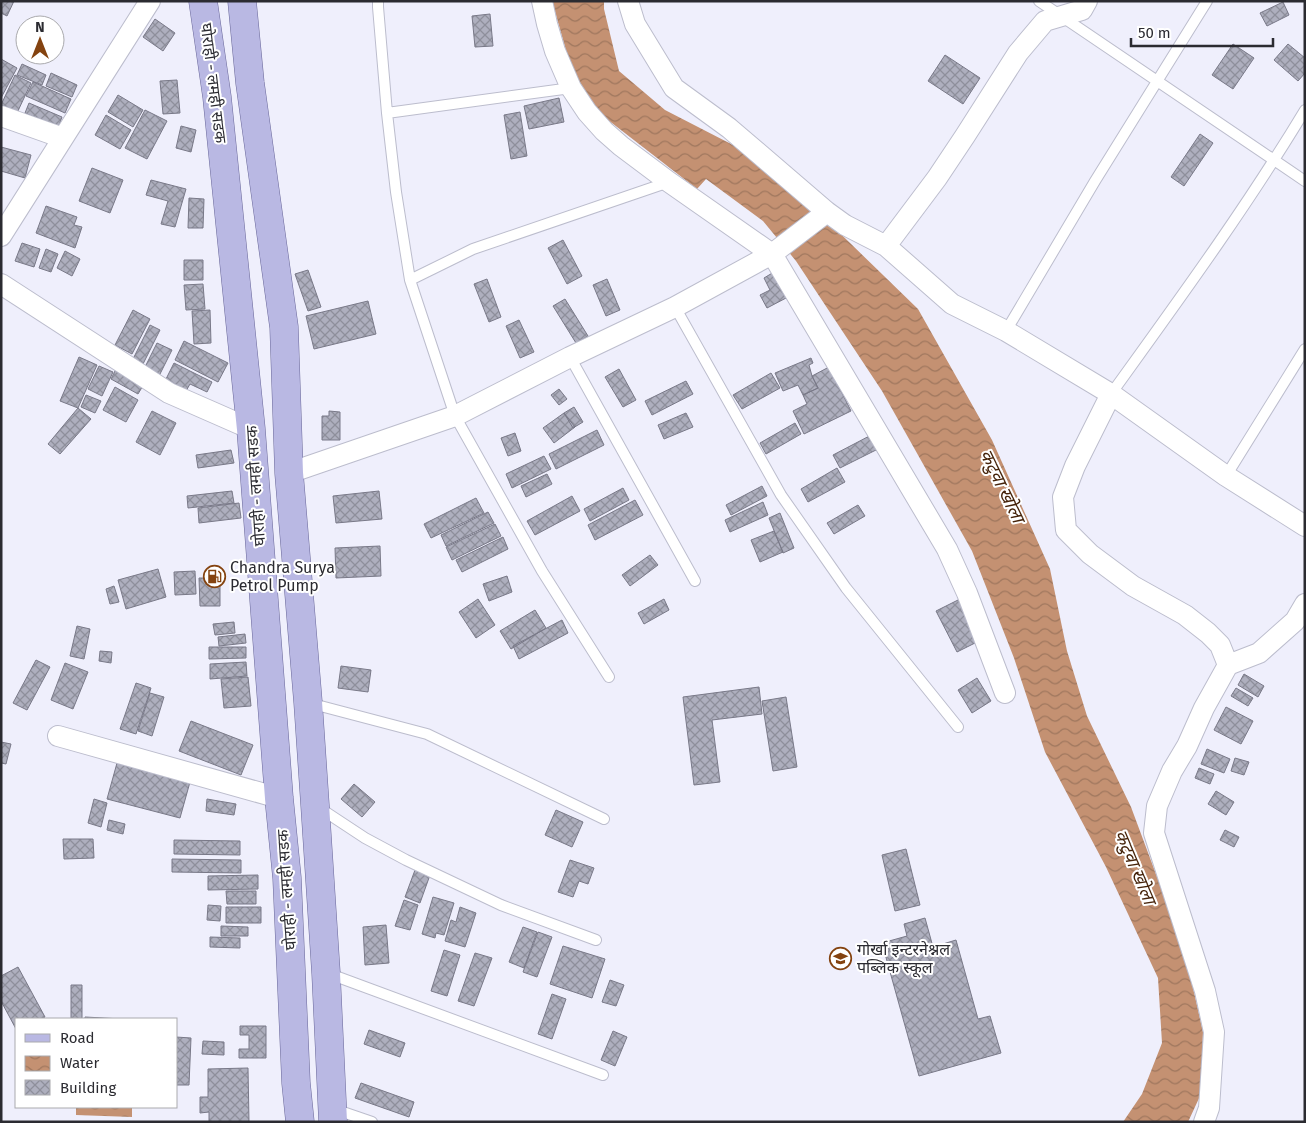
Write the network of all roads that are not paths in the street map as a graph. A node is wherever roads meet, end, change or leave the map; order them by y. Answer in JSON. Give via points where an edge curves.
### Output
{"nodes":[{"id":1,"x":203,"y":1,"type":"edge"},
{"id":2,"x":242,"y":1,"type":"edge"},
{"id":3,"x":378,"y":1,"type":"edge"},
{"id":4,"x":542,"y":1,"type":"edge"},
{"id":5,"x":628,"y":1,"type":"edge"},
{"id":6,"x":1039,"y":1,"type":"edge"},
{"id":7,"x":1087,"y":1,"type":"edge"},
{"id":8,"x":1206,"y":1,"type":"edge"},
{"id":9,"x":148,"y":2,"type":"edge"},
{"id":10,"x":1062,"y":16,"type":"junction"},
{"id":11,"x":1157,"y":81,"type":"junction"},
{"id":12,"x":571,"y":88,"type":"junction"},
{"id":13,"x":1305,"y":110,"type":"edge"},
{"id":14,"x":387,"y":113,"type":"junction"},
{"id":15,"x":1,"y":116,"type":"edge"},
{"id":16,"x":63,"y":138,"type":"junction"},
{"id":17,"x":1275,"y":160,"type":"junction"},
{"id":18,"x":1305,"y":180,"type":"edge"},
{"id":19,"x":668,"y":182,"type":"junction"},
{"id":20,"x":827,"y":212,"type":"junction"},
{"id":21,"x":1,"y":236,"type":"edge"},
{"id":22,"x":886,"y":246,"type":"junction"},
{"id":23,"x":772,"y":254,"type":"junction"},
{"id":24,"x":410,"y":280,"type":"junction"},
{"id":25,"x":1,"y":284,"type":"edge"},
{"id":26,"x":675,"y":307,"type":"junction"},
{"id":27,"x":1006,"y":331,"type":"junction"},
{"id":28,"x":1305,"y":349,"type":"edge"},
{"id":29,"x":570,"y":357,"type":"junction"},
{"id":30,"x":1111,"y":394,"type":"junction"},
{"id":31,"x":455,"y":416,"type":"junction"},
{"id":32,"x":251,"y":428,"type":"junction"},
{"id":33,"x":289,"y":473,"type":"junction"},
{"id":34,"x":1226,"y":476,"type":"junction"},
{"id":35,"x":1305,"y":526,"type":"edge"},
{"id":36,"x":695,"y":581,"type":"dead end"},
{"id":37,"x":1305,"y":604,"type":"edge"},
{"id":38,"x":1228,"y":664,"type":"junction"},
{"id":39,"x":608,"y":677,"type":"dead end"},
{"id":40,"x":1005,"y":693,"type":"dead end"},
{"id":41,"x":308,"y":702,"type":"junction"},
{"id":42,"x":958,"y":727,"type":"dead end"},
{"id":43,"x":58,"y":736,"type":"dead end"},
{"id":44,"x":279,"y":798,"type":"junction"},
{"id":45,"x":315,"y":805,"type":"junction"},
{"id":46,"x":604,"y":819,"type":"dead end"},
{"id":47,"x":596,"y":940,"type":"dead end"},
{"id":48,"x":326,"y":972,"type":"junction"},
{"id":49,"x":603,"y":1075,"type":"dead end"},
{"id":50,"x":333,"y":1115,"type":"edge"},
{"id":51,"x":300,"y":1122,"type":"edge"},
{"id":52,"x":372,"y":1122,"type":"edge"},
{"id":53,"x":1204,"y":1122,"type":"edge"}],
"edges":[{"from":1,"to":32,"type":"main road","name":"घोराही - लमही सडक","via":[[217,98]]},
{"from":2,"to":33,"type":"main road","via":[[250,83],[284,327]]},
{"from":3,"to":14,"type":"lane"},
{"from":4,"to":12,"type":"street","via":[[555,51]]},
{"from":5,"to":20,"type":"street","via":[[635,24],[674,88],[729,128]]},
{"from":6,"to":10,"type":"lane"},
{"from":7,"to":10,"type":"street","via":[[1082,10]]},
{"from":8,"to":11,"type":"lane"},
{"from":9,"to":16,"type":"street"},
{"from":10,"to":11,"type":"lane"},
{"from":10,"to":22,"type":"street","via":[[1045,21],[1018,53],[965,136]]},
{"from":11,"to":17,"type":"lane"},
{"from":11,"to":27,"type":"lane"},
{"from":12,"to":14,"type":"lane"},
{"from":12,"to":19,"type":"street","via":[[604,130]]},
{"from":13,"to":17,"type":"lane"},
{"from":14,"to":24,"type":"lane"},
{"from":15,"to":16,"type":"street"},
{"from":16,"to":21,"type":"street"},
{"from":17,"to":18,"type":"lane"},
{"from":17,"to":30,"type":"lane"},
{"from":19,"to":23,"type":"street"},
{"from":19,"to":24,"type":"lane","via":[[473,249]]},
{"from":20,"to":22,"type":"street"},
{"from":20,"to":23,"type":"street"},
{"from":22,"to":27,"type":"street","via":[[952,304]]},
{"from":23,"to":26,"type":"street"},
{"from":23,"to":40,"type":"street","via":[[947,549]]},
{"from":24,"to":31,"type":"lane"},
{"from":25,"to":32,"type":"street","via":[[169,393]]},
{"from":26,"to":29,"type":"street"},
{"from":26,"to":42,"type":"lane","via":[[781,495],[846,588]]},
{"from":27,"to":30,"type":"street"},
{"from":28,"to":34,"type":"lane"},
{"from":29,"to":31,"type":"street"},
{"from":29,"to":36,"type":"lane"},
{"from":30,"to":34,"type":"street"},
{"from":30,"to":38,"type":"street","via":[[1063,497],[1066,530],[1090,554],[1134,586],[1208,633],[1220,645]]},
{"from":31,"to":33,"type":"street"},
{"from":31,"to":39,"type":"lane","via":[[542,571]]},
{"from":32,"to":44,"type":"main road","name":"घोराही - लमही सडक"},
{"from":33,"to":41,"type":"main road"},
{"from":34,"to":35,"type":"street"},
{"from":37,"to":38,"type":"street","via":[[1294,621],[1258,652]]},
{"from":38,"to":53,"type":"street","via":[[1168,780],[1157,806],[1154,834],[1205,991],[1214,1032],[1209,1108]]},
{"from":41,"to":45,"type":"main road"},
{"from":41,"to":46,"type":"lane","via":[[427,734]]},
{"from":43,"to":44,"type":"street"},
{"from":44,"to":51,"type":"main road","name":"घोराही - लमही सडक","via":[[287,878]]},
{"from":45,"to":47,"type":"lane","via":[[364,838],[423,868],[501,905]]},
{"from":45,"to":48,"type":"main road"},
{"from":48,"to":49,"type":"lane"},
{"from":48,"to":50,"type":"main road"},
{"from":50,"to":52,"type":"lane"}]}
